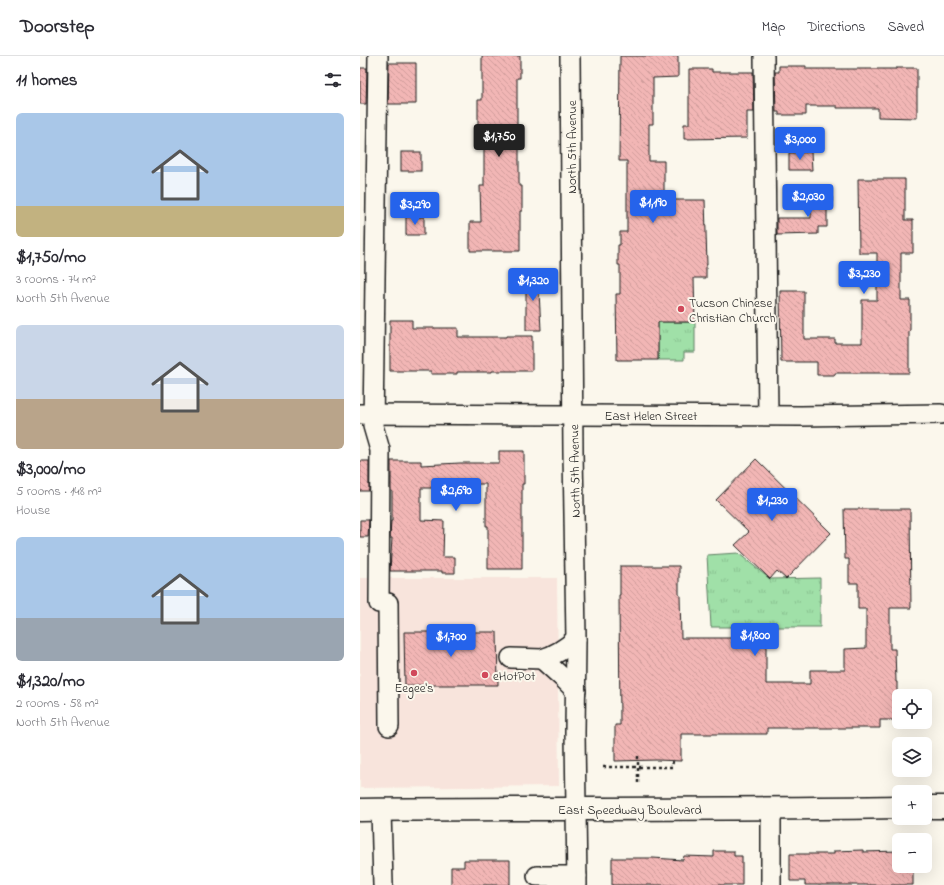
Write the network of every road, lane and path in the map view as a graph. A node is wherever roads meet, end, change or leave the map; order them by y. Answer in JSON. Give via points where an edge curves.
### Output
{"nodes":[{"id":1,"x":378,"y":56,"type":"edge"},
{"id":2,"x":570,"y":56,"type":"edge"},
{"id":3,"x":764,"y":56,"type":"edge"},
{"id":4,"x":367,"y":414,"type":"edge"},
{"id":5,"x":943,"y":414,"type":"edge"},
{"id":6,"x":573,"y":415,"type":"junction"},
{"id":7,"x":768,"y":415,"type":"junction"},
{"id":8,"x":576,"y":639,"type":"junction"},
{"id":9,"x":511,"y":658,"type":"dead end"},
{"id":10,"x":542,"y":659,"type":"junction"},
{"id":11,"x":576,"y":691,"type":"junction"},
{"id":12,"x":390,"y":726,"type":"dead end"},
{"id":13,"x":638,"y":756,"type":"dead end"},
{"id":14,"x":673,"y":761,"type":"dead end"},
{"id":15,"x":603,"y":767,"type":"dead end"},
{"id":16,"x":638,"y":767,"type":"junction"},
{"id":17,"x":638,"y":784,"type":"dead end"},
{"id":18,"x":892,"y":807,"type":"edge"},
{"id":19,"x":932,"y":807,"type":"edge"},
{"id":20,"x":944,"y":807,"type":"edge"},
{"id":21,"x":576,"y":808,"type":"junction"},
{"id":22,"x":771,"y":809,"type":"junction"},
{"id":23,"x":360,"y":810,"type":"edge"},
{"id":24,"x":381,"y":810,"type":"junction"},
{"id":25,"x":537,"y":876,"type":"dead end"},
{"id":26,"x":577,"y":880,"type":"edge"},
{"id":27,"x":382,"y":885,"type":"edge"},
{"id":28,"x":771,"y":885,"type":"edge"}],
"edges":[{"from":1,"to":4,"type":"street"},
{"from":2,"to":6,"type":"street","name":"North 5th Avenue"},
{"from":3,"to":7,"type":"street"},
{"from":4,"to":6,"type":"street","name":"East Helen Street"},
{"from":4,"to":12,"type":"street","via":[[380,450],[383,603]]},
{"from":5,"to":7,"type":"street","name":"East Helen Street"},
{"from":6,"to":7,"type":"street","name":"East Helen Street"},
{"from":6,"to":8,"type":"street","name":"North 5th Avenue"},
{"from":8,"to":10,"type":"street","via":[[553,656]]},
{"from":8,"to":11,"type":"street","name":"North 5th Avenue"},
{"from":9,"to":10,"type":"street"},
{"from":10,"to":11,"type":"street"},
{"from":11,"to":21,"type":"street","name":"North 5th Avenue"},
{"from":13,"to":16,"type":"path"},
{"from":14,"to":16,"type":"path","via":[[672,767]]},
{"from":15,"to":16,"type":"path"},
{"from":16,"to":17,"type":"path"},
{"from":18,"to":22,"type":"main road","name":"East Speedway Boulevard"},
{"from":19,"to":20,"type":"main road"},
{"from":21,"to":22,"type":"main road","name":"East Speedway Boulevard"},
{"from":21,"to":24,"type":"main road","name":"East Speedway Boulevard"},
{"from":21,"to":26,"type":"street","name":"North 5th Avenue"},
{"from":22,"to":28,"type":"street"},
{"from":23,"to":24,"type":"main road","name":"East Speedway Boulevard"},
{"from":24,"to":27,"type":"street"},
{"from":25,"to":26,"type":"street"}]}
